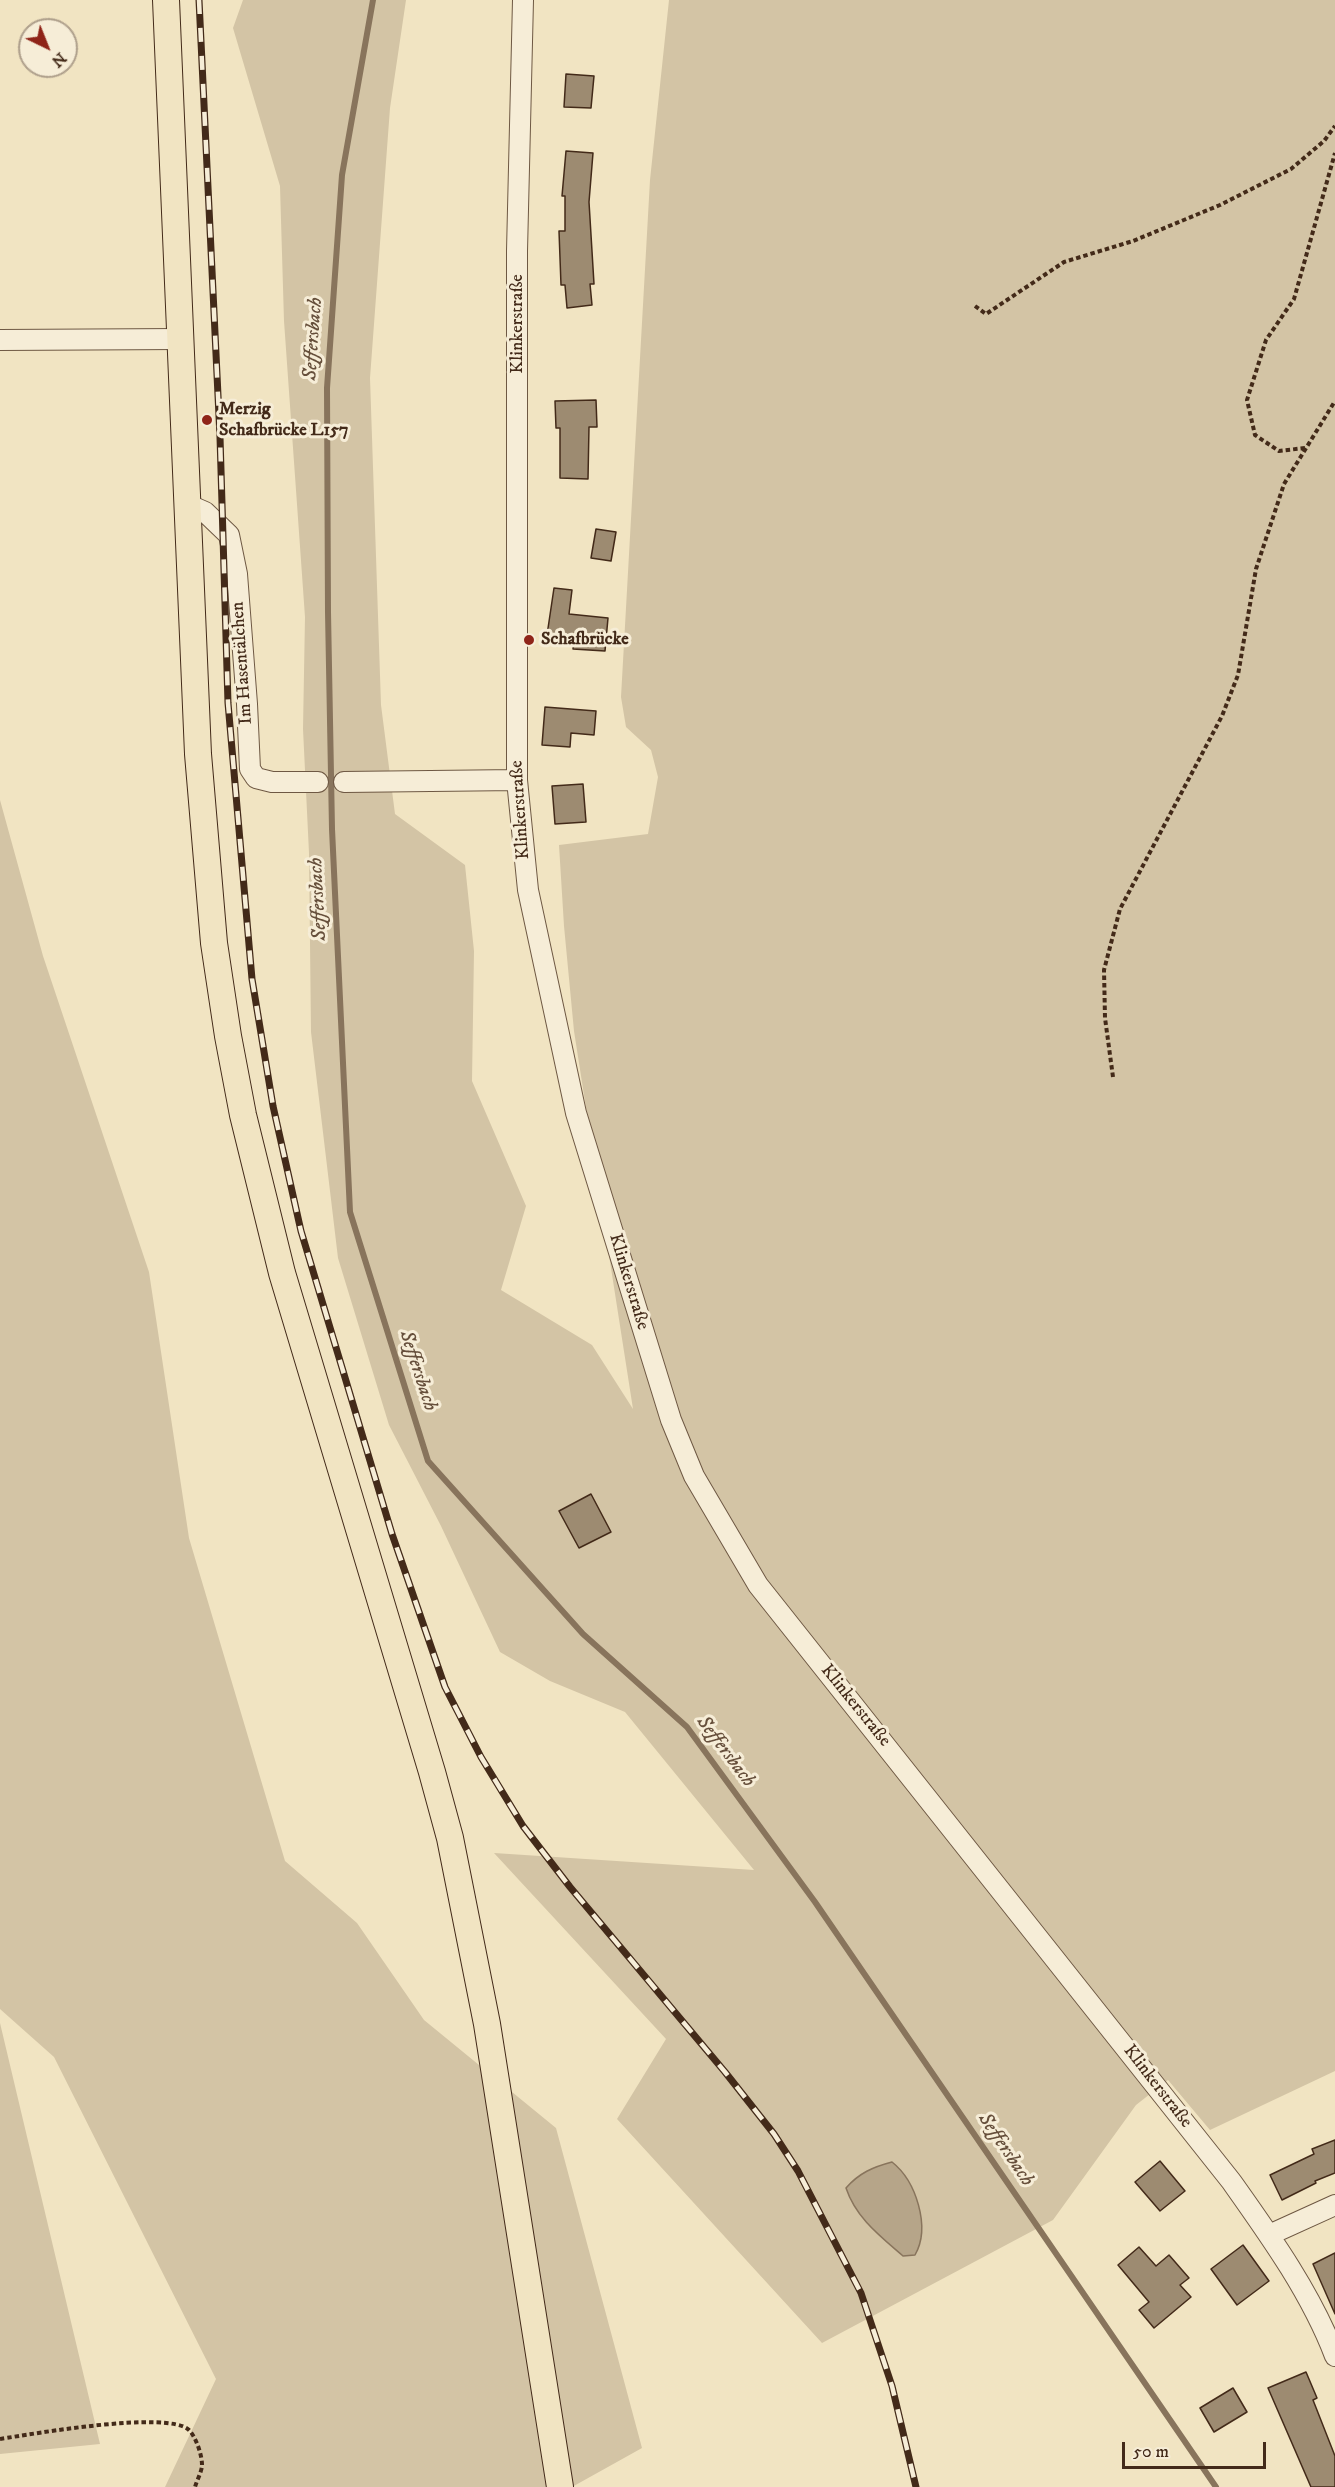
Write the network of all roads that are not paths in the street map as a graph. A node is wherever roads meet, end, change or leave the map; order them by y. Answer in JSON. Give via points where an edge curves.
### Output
{"nodes":[{"id":1,"x":166,"y":0,"type":"edge"},
{"id":2,"x":523,"y":0,"type":"edge"},
{"id":3,"x":180,"y":339,"type":"junction"},
{"id":4,"x":0,"y":340,"type":"edge"},
{"id":5,"x":189,"y":505,"type":"junction"},
{"id":6,"x":517,"y":780,"type":"junction"},
{"id":7,"x":318,"y":782,"type":"dead end"},
{"id":8,"x":344,"y":782,"type":"dead end"},
{"id":9,"x":1335,"y":2205,"type":"edge"},
{"id":10,"x":1269,"y":2235,"type":"junction"},
{"id":11,"x":1335,"y":2356,"type":"edge"},
{"id":12,"x":560,"y":2487,"type":"edge"}],
"edges":[{"from":1,"to":3,"type":"main road"},
{"from":2,"to":6,"type":"street","name":"Klinkerstraße","via":[[517,251]]},
{"from":3,"to":4,"type":"street"},
{"from":3,"to":5,"type":"main road"},
{"from":5,"to":7,"type":"street","name":"Im Hasentälchen","via":[[205,512],[229,535],[237,574],[250,769],[256,778],[272,782]]},
{"from":5,"to":12,"type":"main road","via":[[206,861],[230,1047],[282,1273],[450,1838],[488,2024]]},
{"from":6,"to":8,"type":"street"},
{"from":6,"to":10,"type":"street","name":"Klinkerstraße","via":[[528,890],[576,1113],[671,1420],[694,1476],[758,1585],[1134,2057]]},
{"from":9,"to":10,"type":"street"},
{"from":10,"to":11,"type":"street","name":"Klinkerstraße","via":[[1326,2331]]}]}
